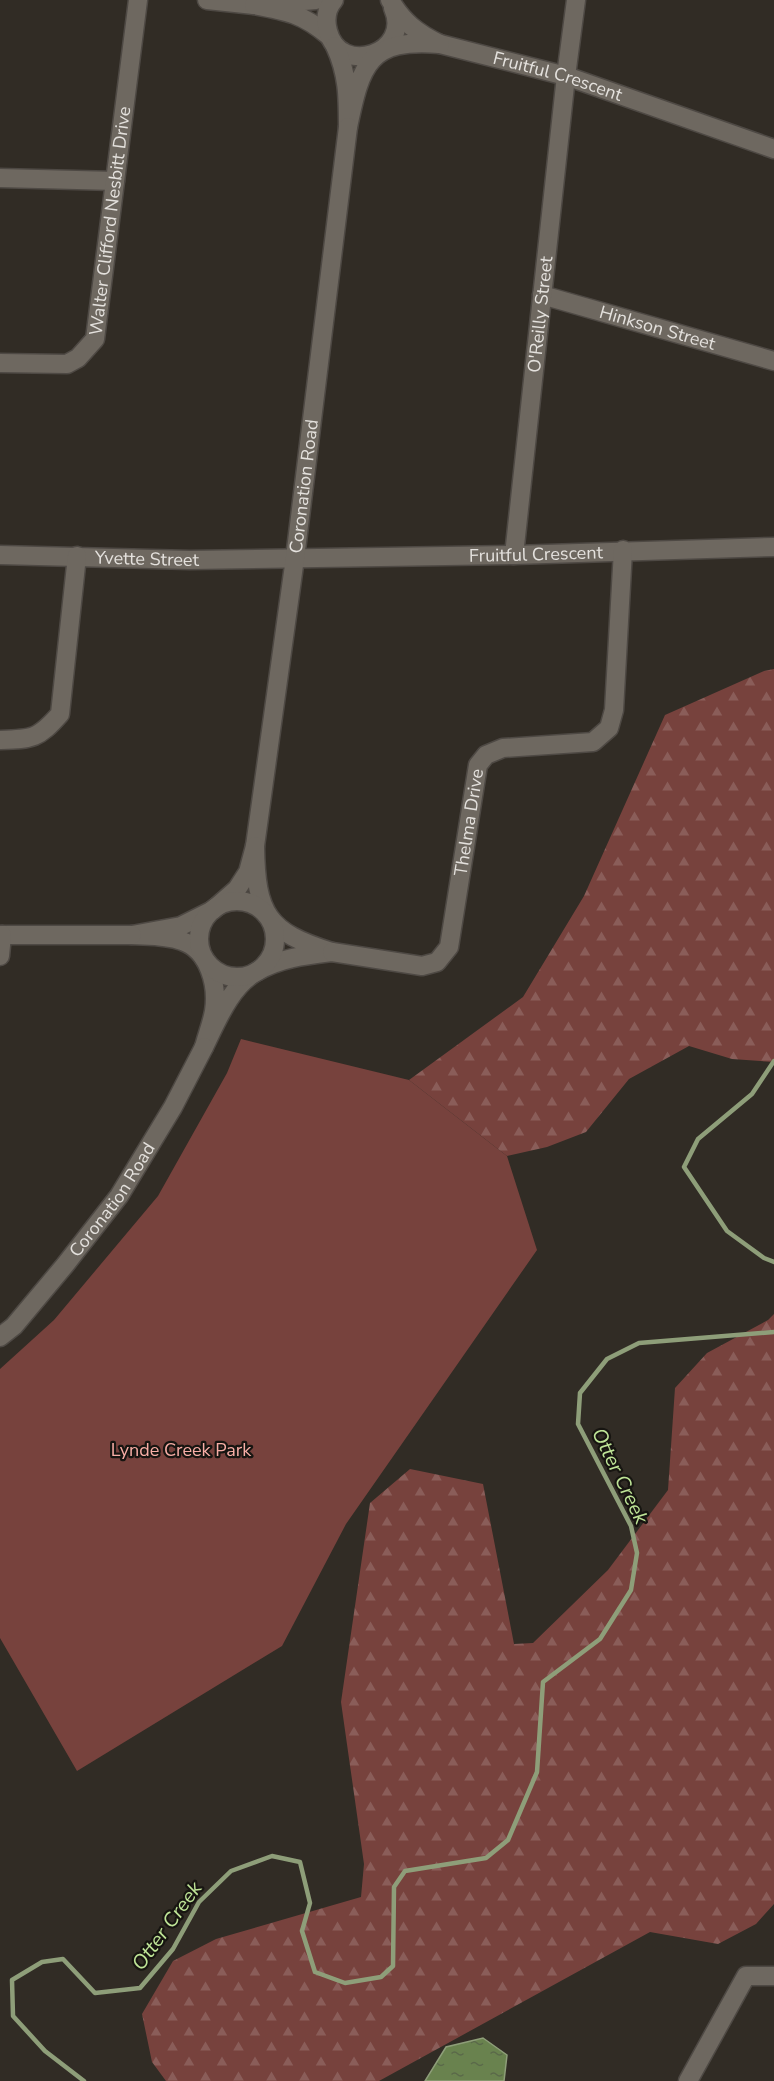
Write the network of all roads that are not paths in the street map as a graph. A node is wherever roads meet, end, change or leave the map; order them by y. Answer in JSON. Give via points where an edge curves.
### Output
{"nodes":[{"id":1,"x":138,"y":0,"type":"edge"},
{"id":2,"x":207,"y":0,"type":"edge"},
{"id":3,"x":316,"y":0,"type":"edge"},
{"id":4,"x":334,"y":0,"type":"edge"},
{"id":5,"x":576,"y":0,"type":"edge"},
{"id":6,"x":390,"y":1,"type":"edge"},
{"id":7,"x":254,"y":5,"type":"junction"},
{"id":8,"x":332,"y":41,"type":"junction"},
{"id":9,"x":440,"y":44,"type":"junction"},
{"id":10,"x":378,"y":53,"type":"junction"},
{"id":11,"x":566,"y":76,"type":"junction"},
{"id":12,"x":348,"y":127,"type":"junction"},
{"id":13,"x":774,"y":149,"type":"edge"},
{"id":14,"x":0,"y":178,"type":"edge"},
{"id":15,"x":115,"y":181,"type":"junction"},
{"id":16,"x":542,"y":295,"type":"junction"},
{"id":17,"x":774,"y":361,"type":"edge"},
{"id":18,"x":0,"y":363,"type":"edge"},
{"id":19,"x":774,"y":547,"type":"edge"},
{"id":20,"x":623,"y":550,"type":"junction"},
{"id":21,"x":0,"y":555,"type":"edge"},
{"id":22,"x":514,"y":555,"type":"junction"},
{"id":23,"x":77,"y":556,"type":"junction"},
{"id":24,"x":295,"y":558,"type":"junction"},
{"id":25,"x":0,"y":740,"type":"edge"},
{"id":26,"x":255,"y":846,"type":"junction"},
{"id":27,"x":213,"y":910,"type":"junction"},
{"id":28,"x":268,"y":917,"type":"junction"},
{"id":29,"x":1,"y":935,"type":"edge"},
{"id":30,"x":132,"y":935,"type":"junction"},
{"id":31,"x":340,"y":953,"type":"junction"},
{"id":32,"x":203,"y":955,"type":"junction"},
{"id":33,"x":0,"y":956,"type":"edge"},
{"id":34,"x":256,"y":972,"type":"junction"},
{"id":35,"x":204,"y":1047,"type":"junction"},
{"id":36,"x":0,"y":1337,"type":"edge"},
{"id":37,"x":774,"y":1977,"type":"edge"},
{"id":38,"x":688,"y":2081,"type":"edge"}],
"edges":[{"from":1,"to":15,"type":"street","name":"Walter Clifford Nesbitt Drive"},
{"from":2,"to":7,"type":"street"},
{"from":3,"to":7,"type":"street"},
{"from":4,"to":8,"type":"street","via":[[326,25]]},
{"from":5,"to":11,"type":"street","name":"O'Reilly Street"},
{"from":6,"to":9,"type":"street","name":"Fruitful Crescent","via":[[410,27]]},
{"from":6,"to":10,"type":"street","name":"Coronation Road","via":[[396,24],[393,36]]},
{"from":7,"to":8,"type":"street","name":"Fruitful Crescent","via":[[290,12],[312,22]]},
{"from":8,"to":10,"type":"street","name":"Fruitful Crescent","via":[[356,57]]},
{"from":8,"to":12,"type":"street","name":"Coronation Road","via":[[344,64]]},
{"from":9,"to":10,"type":"street","name":"Fruitful Crescent","via":[[406,43]]},
{"from":9,"to":11,"type":"street","name":"Fruitful Crescent"},
{"from":10,"to":12,"type":"street","name":"Coronation Road","via":[[357,85]]},
{"from":11,"to":13,"type":"street","name":"Fruitful Crescent"},
{"from":11,"to":16,"type":"street","name":"O'Reilly Street"},
{"from":12,"to":24,"type":"street","name":"Coronation Road"},
{"from":14,"to":15,"type":"street"},
{"from":15,"to":18,"type":"street","name":"Walter Clifford Nesbitt Drive","via":[[95,339],[67,364]]},
{"from":16,"to":17,"type":"street","name":"Hinkson Street"},
{"from":16,"to":22,"type":"street","name":"O'Reilly Street"},
{"from":19,"to":20,"type":"street","name":"Fruitful Crescent"},
{"from":20,"to":22,"type":"street","name":"Fruitful Crescent"},
{"from":20,"to":31,"type":"street","name":"Thelma Drive","via":[[614,710],[609,728],[593,742],[503,748],[486,755],[478,765],[449,947],[437,962],[423,966]]},
{"from":21,"to":23,"type":"street","name":"Yvette Street"},
{"from":22,"to":24,"type":"street","name":"Fruitful Crescent"},
{"from":23,"to":24,"type":"street","name":"Yvette Street"},
{"from":23,"to":25,"type":"street","via":[[60,714],[45,731],[32,738]]},
{"from":24,"to":26,"type":"street","name":"Coronation Road"},
{"from":26,"to":27,"type":"street","name":"Coronation Road","via":[[248,872],[237,889]]},
{"from":26,"to":28,"type":"street","name":"Coronation Road","via":[[255,872]]},
{"from":27,"to":28,"type":"street","via":[[223,904],[242,902],[259,908]]},
{"from":27,"to":30,"type":"street","via":[[181,926]]},
{"from":27,"to":32,"type":"street","via":[[200,931]]},
{"from":28,"to":31,"type":"street","name":"Thelma Drive","via":[[297,940]]},
{"from":28,"to":34,"type":"street","via":[[275,941],[266,964]]},
{"from":29,"to":30,"type":"street"},
{"from":29,"to":33,"type":"street"},
{"from":30,"to":32,"type":"street","via":[[173,938]]},
{"from":31,"to":34,"type":"street","name":"Thelma Drive","via":[[298,957]]},
{"from":32,"to":34,"type":"street","via":[[220,973],[244,976]]},
{"from":32,"to":35,"type":"street","name":"Coronation Road","via":[[214,993],[214,1010]]},
{"from":34,"to":35,"type":"street","name":"Coronation Road","via":[[234,993]]},
{"from":35,"to":36,"type":"street","name":"Coronation Road","via":[[119,1196],[14,1326]]},
{"from":37,"to":38,"type":"street","via":[[746,1976]]}]}
